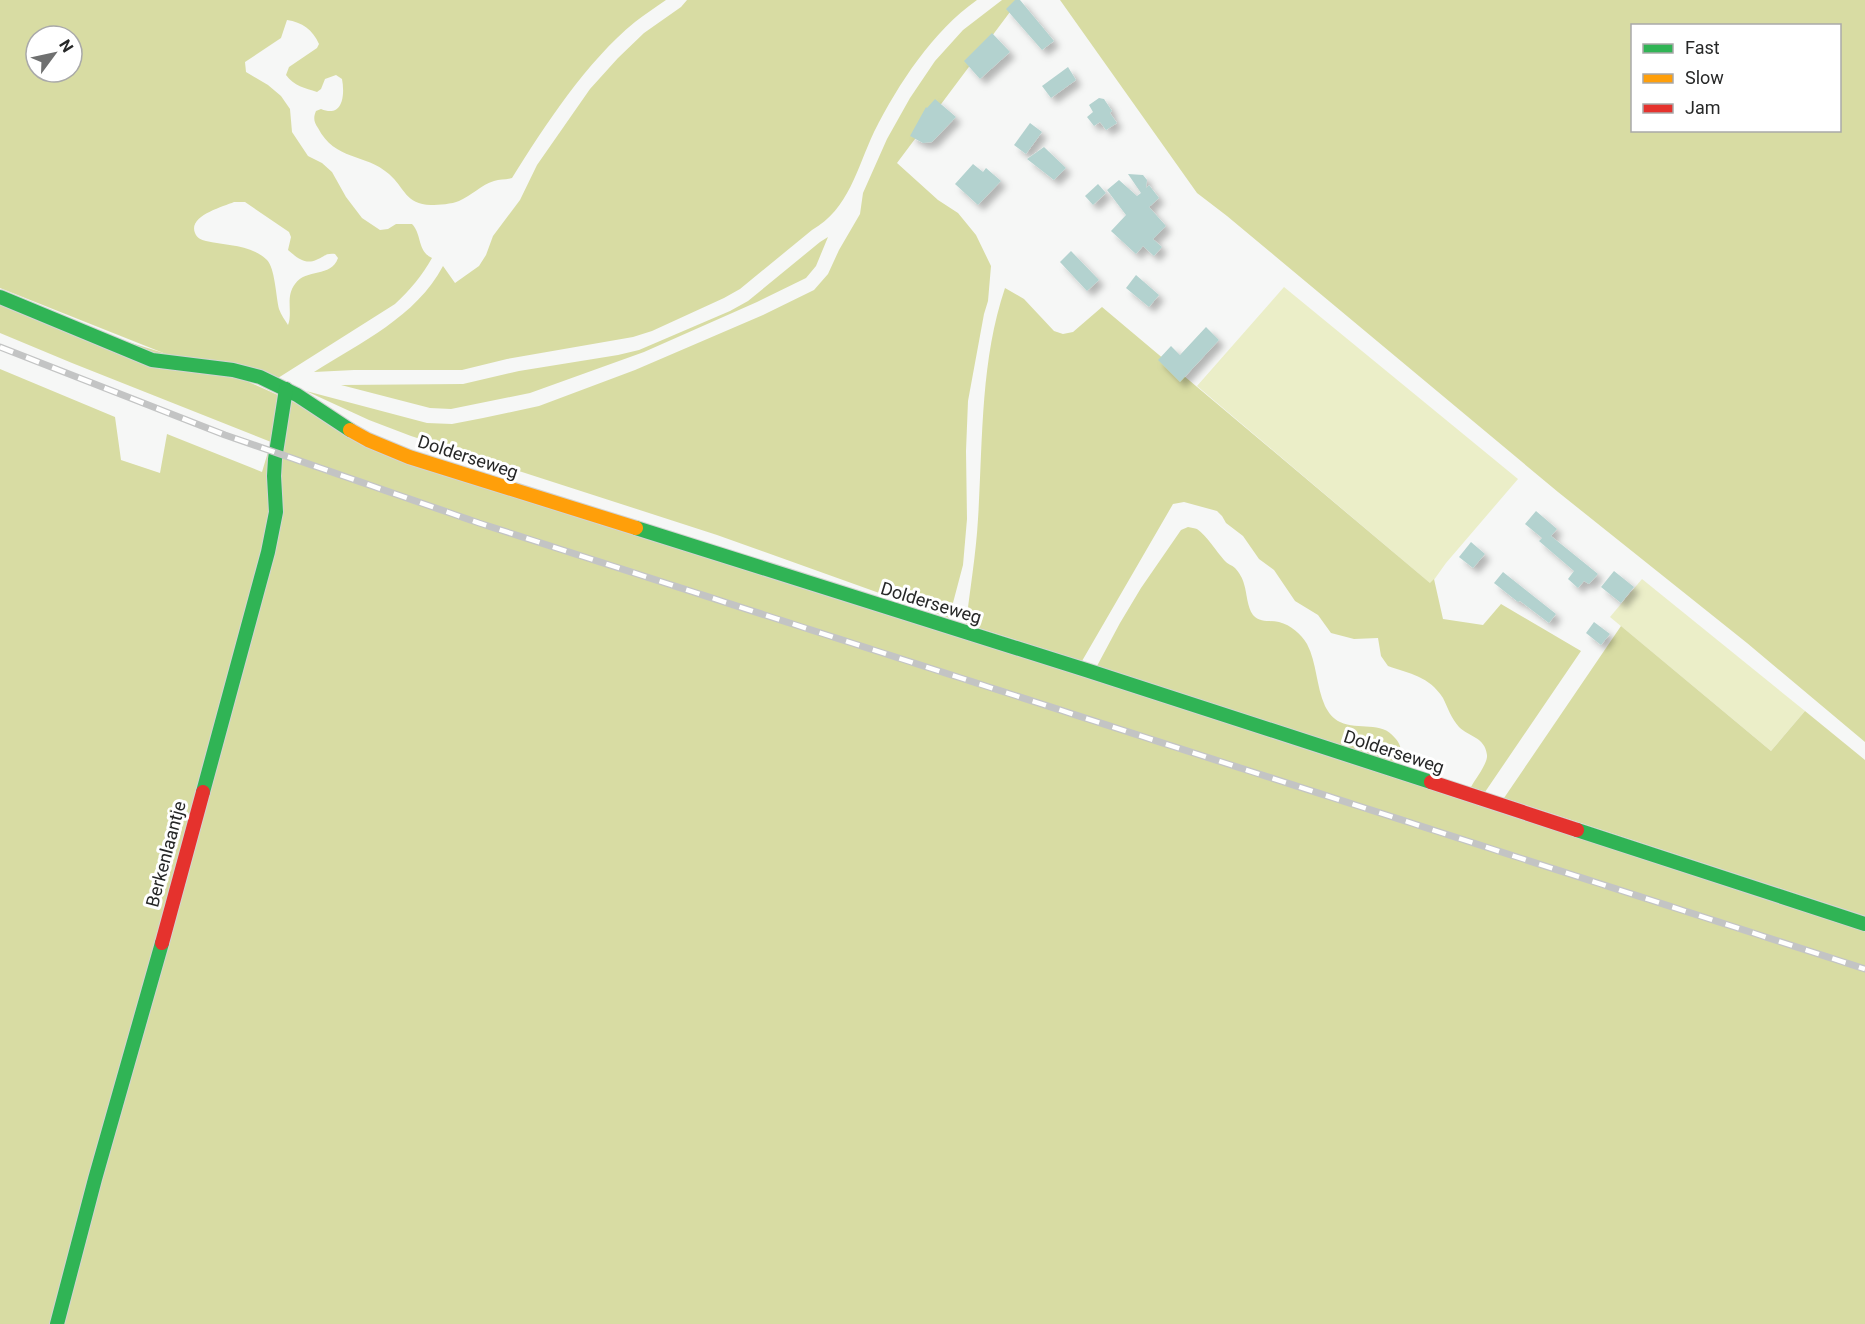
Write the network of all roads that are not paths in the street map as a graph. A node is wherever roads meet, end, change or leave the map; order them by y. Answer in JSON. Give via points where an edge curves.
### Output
{"nodes":[{"id":1,"x":0,"y":297,"type":"edge"},
{"id":2,"x":286,"y":389,"type":"junction"},
{"id":3,"x":1865,"y":924,"type":"edge"},
{"id":4,"x":57,"y":1324,"type":"edge"}],
"edges":[{"from":1,"to":2,"type":"street","name":"Dolderseweg","via":[[152,360],[231,368]]},
{"from":2,"to":3,"type":"street","name":"Dolderseweg","via":[[357,435],[409,457],[1109,678]]},
{"from":2,"to":4,"type":"street","name":"Berkenlaantje","via":[[274,459],[276,512],[268,552]]}]}
